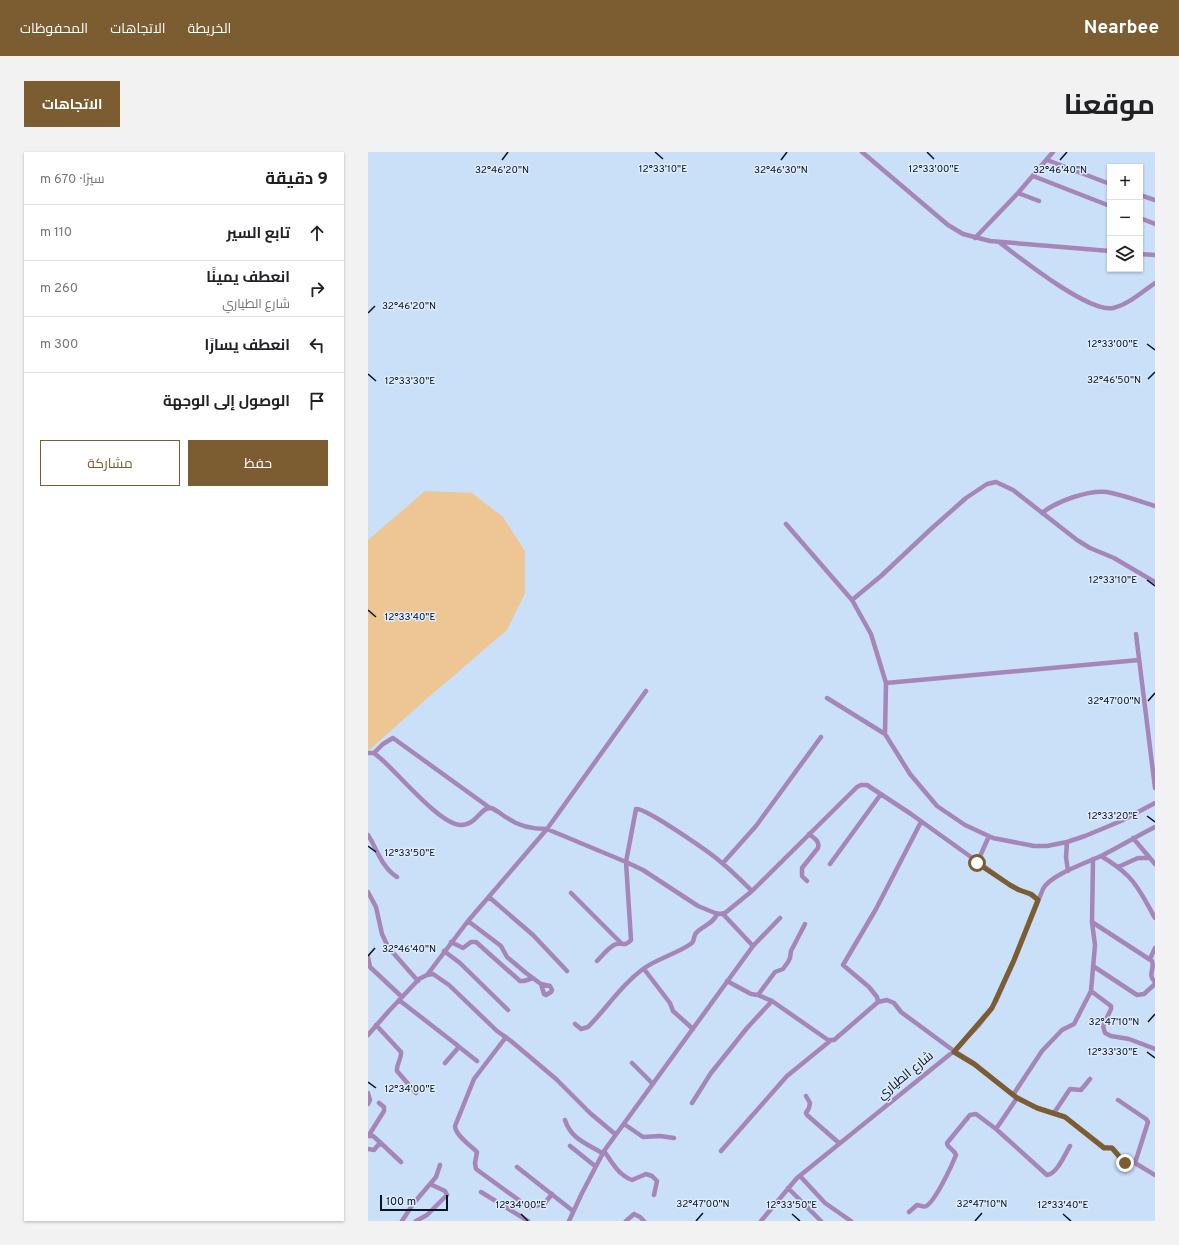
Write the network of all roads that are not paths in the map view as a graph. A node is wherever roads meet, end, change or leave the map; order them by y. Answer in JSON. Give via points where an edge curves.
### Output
{"nodes":[{"id":1,"x":862,"y":152,"type":"edge"},
{"id":2,"x":1054,"y":152,"type":"edge"},
{"id":3,"x":1046,"y":160,"type":"junction"},
{"id":4,"x":1033,"y":176,"type":"junction"},
{"id":5,"x":1107,"y":183,"type":"edge"},
{"id":6,"x":1018,"y":193,"type":"junction"},
{"id":7,"x":1143,"y":196,"type":"edge"},
{"id":8,"x":1155,"y":200,"type":"edge"},
{"id":9,"x":1039,"y":201,"type":"dead end"},
{"id":10,"x":1107,"y":205,"type":"edge"},
{"id":11,"x":1143,"y":219,"type":"edge"},
{"id":12,"x":1155,"y":224,"type":"edge"},
{"id":13,"x":976,"y":238,"type":"junction"},
{"id":14,"x":998,"y":241,"type":"junction"},
{"id":15,"x":1107,"y":251,"type":"edge"},
{"id":16,"x":1143,"y":254,"type":"edge"},
{"id":17,"x":1155,"y":255,"type":"edge"},
{"id":18,"x":1155,"y":283,"type":"edge"},
{"id":19,"x":1155,"y":506,"type":"edge"},
{"id":20,"x":1042,"y":513,"type":"junction"},
{"id":21,"x":786,"y":524,"type":"dead end"},
{"id":22,"x":1155,"y":582,"type":"edge"},
{"id":23,"x":852,"y":600,"type":"junction"},
{"id":24,"x":1136,"y":634,"type":"dead end"},
{"id":25,"x":1139,"y":660,"type":"junction"},
{"id":26,"x":886,"y":683,"type":"junction"},
{"id":27,"x":646,"y":690,"type":"dead end"},
{"id":28,"x":827,"y":698,"type":"dead end"},
{"id":29,"x":885,"y":734,"type":"junction"},
{"id":30,"x":821,"y":737,"type":"dead end"},
{"id":31,"x":368,"y":753,"type":"edge"},
{"id":32,"x":374,"y":753,"type":"junction"},
{"id":33,"x":1155,"y":788,"type":"edge"},
{"id":34,"x":881,"y":794,"type":"junction"},
{"id":35,"x":1155,"y":803,"type":"edge"},
{"id":36,"x":490,"y":808,"type":"junction"},
{"id":37,"x":921,"y":822,"type":"junction"},
{"id":38,"x":1155,"y":827,"type":"edge"},
{"id":39,"x":547,"y":829,"type":"junction"},
{"id":40,"x":809,"y":834,"type":"junction"},
{"id":41,"x":368,"y":835,"type":"edge"},
{"id":42,"x":989,"y":836,"type":"junction"},
{"id":43,"x":1133,"y":838,"type":"junction"},
{"id":44,"x":1067,"y":842,"type":"junction"},
{"id":45,"x":1101,"y":856,"type":"junction"},
{"id":46,"x":1149,"y":858,"type":"junction"},
{"id":47,"x":1093,"y":859,"type":"junction"},
{"id":48,"x":626,"y":862,"type":"junction"},
{"id":49,"x":722,"y":863,"type":"junction"},
{"id":50,"x":977,"y":863,"type":"junction"},
{"id":51,"x":830,"y":864,"type":"dead end"},
{"id":52,"x":1155,"y":864,"type":"edge"},
{"id":53,"x":1118,"y":867,"type":"junction"},
{"id":54,"x":1068,"y":871,"type":"junction"},
{"id":55,"x":397,"y":877,"type":"dead end"},
{"id":56,"x":807,"y":881,"type":"dead end"},
{"id":57,"x":752,"y":891,"type":"junction"},
{"id":58,"x":368,"y":892,"type":"edge"},
{"id":59,"x":571,"y":894,"type":"dead end"},
{"id":60,"x":489,"y":897,"type":"junction"},
{"id":61,"x":1038,"y":900,"type":"junction"},
{"id":62,"x":1153,"y":909,"type":"edge"},
{"id":63,"x":717,"y":914,"type":"junction"},
{"id":64,"x":723,"y":914,"type":"junction"},
{"id":65,"x":780,"y":918,"type":"dead end"},
{"id":66,"x":1155,"y":918,"type":"edge"},
{"id":67,"x":468,"y":921,"type":"junction"},
{"id":68,"x":1092,"y":922,"type":"junction"},
{"id":69,"x":805,"y":924,"type":"dead end"},
{"id":70,"x":451,"y":942,"type":"junction"},
{"id":71,"x":623,"y":945,"type":"junction"},
{"id":72,"x":753,"y":946,"type":"junction"},
{"id":73,"x":1155,"y":948,"type":"edge"},
{"id":74,"x":444,"y":951,"type":"junction"},
{"id":75,"x":368,"y":957,"type":"edge"},
{"id":76,"x":1150,"y":959,"type":"junction"},
{"id":77,"x":597,"y":961,"type":"dead end"},
{"id":78,"x":1093,"y":966,"type":"junction"},
{"id":79,"x":644,"y":969,"type":"junction"},
{"id":80,"x":567,"y":970,"type":"dead end"},
{"id":81,"x":427,"y":975,"type":"junction"},
{"id":82,"x":533,"y":978,"type":"junction"},
{"id":83,"x":418,"y":981,"type":"junction"},
{"id":84,"x":727,"y":981,"type":"junction"},
{"id":85,"x":1155,"y":983,"type":"edge"},
{"id":86,"x":541,"y":984,"type":"dead end"},
{"id":87,"x":1091,"y":991,"type":"junction"},
{"id":88,"x":758,"y":995,"type":"junction"},
{"id":89,"x":401,"y":998,"type":"junction"},
{"id":90,"x":772,"y":1001,"type":"junction"},
{"id":91,"x":878,"y":1002,"type":"junction"},
{"id":92,"x":508,"y":1010,"type":"dead end"},
{"id":93,"x":575,"y":1024,"type":"dead end"},
{"id":94,"x":376,"y":1025,"type":"junction"},
{"id":95,"x":692,"y":1029,"type":"junction"},
{"id":96,"x":368,"y":1035,"type":"edge"},
{"id":97,"x":506,"y":1037,"type":"junction"},
{"id":98,"x":830,"y":1041,"type":"junction"},
{"id":99,"x":458,"y":1046,"type":"junction"},
{"id":100,"x":1155,"y":1049,"type":"edge"},
{"id":101,"x":954,"y":1052,"type":"junction"},
{"id":102,"x":477,"y":1060,"type":"dead end"},
{"id":103,"x":445,"y":1063,"type":"dead end"},
{"id":104,"x":632,"y":1063,"type":"dead end"},
{"id":105,"x":1090,"y":1079,"type":"dead end"},
{"id":106,"x":653,"y":1084,"type":"junction"},
{"id":107,"x":368,"y":1093,"type":"edge"},
{"id":108,"x":416,"y":1094,"type":"dead end"},
{"id":109,"x":806,"y":1096,"type":"dead end"},
{"id":110,"x":1015,"y":1096,"type":"junction"},
{"id":111,"x":1118,"y":1100,"type":"dead end"},
{"id":112,"x":379,"y":1103,"type":"dead end"},
{"id":113,"x":692,"y":1103,"type":"dead end"},
{"id":114,"x":368,"y":1104,"type":"edge"},
{"id":115,"x":1054,"y":1113,"type":"junction"},
{"id":116,"x":565,"y":1120,"type":"dead end"},
{"id":117,"x":624,"y":1124,"type":"junction"},
{"id":118,"x":996,"y":1129,"type":"junction"},
{"id":119,"x":615,"y":1134,"type":"junction"},
{"id":120,"x":368,"y":1135,"type":"edge"},
{"id":121,"x":674,"y":1138,"type":"dead end"},
{"id":122,"x":839,"y":1143,"type":"junction"},
{"id":123,"x":382,"y":1144,"type":"junction"},
{"id":124,"x":570,"y":1146,"type":"dead end"},
{"id":125,"x":1070,"y":1146,"type":"dead end"},
{"id":126,"x":368,"y":1149,"type":"edge"},
{"id":127,"x":721,"y":1151,"type":"dead end"},
{"id":128,"x":603,"y":1152,"type":"junction"},
{"id":129,"x":401,"y":1162,"type":"dead end"},
{"id":130,"x":1135,"y":1163,"type":"junction"},
{"id":131,"x":440,"y":1165,"type":"dead end"},
{"id":132,"x":595,"y":1166,"type":"junction"},
{"id":133,"x":517,"y":1167,"type":"dead end"},
{"id":134,"x":1155,"y":1175,"type":"edge"},
{"id":135,"x":800,"y":1176,"type":"junction"},
{"id":136,"x":430,"y":1184,"type":"junction"},
{"id":137,"x":788,"y":1188,"type":"junction"},
{"id":138,"x":481,"y":1192,"type":"dead end"},
{"id":139,"x":552,"y":1194,"type":"junction"},
{"id":140,"x":654,"y":1194,"type":"dead end"},
{"id":141,"x":573,"y":1211,"type":"junction"},
{"id":142,"x":909,"y":1212,"type":"dead end"},
{"id":143,"x":402,"y":1221,"type":"edge"},
{"id":144,"x":416,"y":1221,"type":"edge"},
{"id":145,"x":528,"y":1221,"type":"edge"},
{"id":146,"x":569,"y":1221,"type":"edge"},
{"id":147,"x":626,"y":1221,"type":"edge"},
{"id":148,"x":644,"y":1221,"type":"edge"},
{"id":149,"x":761,"y":1221,"type":"edge"},
{"id":150,"x":821,"y":1221,"type":"edge"},
{"id":151,"x":851,"y":1221,"type":"edge"}],
"edges":[{"from":1,"to":13,"type":"street","via":[[948,225]]},
{"from":2,"to":3,"type":"street"},
{"from":3,"to":4,"type":"street"},
{"from":3,"to":5,"type":"street"},
{"from":4,"to":6,"type":"street"},
{"from":4,"to":10,"type":"street"},
{"from":6,"to":9,"type":"street"},
{"from":6,"to":13,"type":"street"},
{"from":7,"to":8,"type":"street"},
{"from":11,"to":12,"type":"street"},
{"from":13,"to":14,"type":"street"},
{"from":14,"to":15,"type":"street"},
{"from":14,"to":18,"type":"street","via":[[1072,294],[1106,309],[1119,306]]},
{"from":16,"to":17,"type":"street"},
{"from":19,"to":20,"type":"street","via":[[1106,492],[1065,500]]},
{"from":20,"to":22,"type":"street","via":[[1090,548],[1114,558]]},
{"from":20,"to":23,"type":"street","via":[[1005,485],[996,482],[987,484],[966,498]]},
{"from":21,"to":23,"type":"street"},
{"from":23,"to":26,"type":"street","via":[[871,634]]},
{"from":24,"to":25,"type":"street"},
{"from":25,"to":26,"type":"street"},
{"from":25,"to":33,"type":"street"},
{"from":26,"to":29,"type":"street"},
{"from":27,"to":39,"type":"street"},
{"from":28,"to":29,"type":"street"},
{"from":29,"to":42,"type":"street","via":[[910,774],[937,806],[965,825]]},
{"from":30,"to":49,"type":"street","via":[[756,826]]},
{"from":31,"to":32,"type":"street"},
{"from":32,"to":36,"type":"street","via":[[393,738]]},
{"from":32,"to":36,"type":"street","via":[[423,800],[453,824],[470,823],[484,809]]},
{"from":34,"to":37,"type":"street"},
{"from":34,"to":40,"type":"street","via":[[867,785],[859,786]]},
{"from":34,"to":51,"type":"street"},
{"from":35,"to":44,"type":"street","via":[[1121,821]]},
{"from":36,"to":39,"type":"street","via":[[532,829]]},
{"from":37,"to":50,"type":"street"},
{"from":37,"to":91,"type":"street","via":[[876,909],[843,965],[869,987]]},
{"from":38,"to":43,"type":"street","name":"شارع الطياري"},
{"from":39,"to":48,"type":"street"},
{"from":39,"to":60,"type":"street"},
{"from":40,"to":56,"type":"street","via":[[819,845],[802,868],[802,876]]},
{"from":40,"to":57,"type":"street"},
{"from":41,"to":55,"type":"street","via":[[384,864]]},
{"from":42,"to":44,"type":"street","via":[[1034,846]]},
{"from":42,"to":50,"type":"street"},
{"from":43,"to":45,"type":"street","name":"شارع الطياري"},
{"from":43,"to":46,"type":"street"},
{"from":44,"to":54,"type":"street"},
{"from":45,"to":47,"type":"street","name":"شارع الطياري"},
{"from":45,"to":53,"type":"street"},
{"from":46,"to":52,"type":"street"},
{"from":46,"to":53,"type":"street","via":[[1138,858]]},
{"from":47,"to":54,"type":"street","name":"شارع الطياري"},
{"from":47,"to":68,"type":"street"},
{"from":48,"to":49,"type":"street","via":[[635,810],[638,808]]},
{"from":48,"to":63,"type":"street","via":[[648,873],[698,906]]},
{"from":48,"to":71,"type":"street","via":[[631,940]]},
{"from":49,"to":57,"type":"street"},
{"from":50,"to":61,"type":"street"},
{"from":53,"to":62,"type":"street","via":[[1129,877]]},
{"from":54,"to":61,"type":"street","name":"شارع الطياري","via":[[1046,883]]},
{"from":57,"to":64,"type":"street"},
{"from":58,"to":83,"type":"street","via":[[376,907],[382,934],[388,947]]},
{"from":59,"to":71,"type":"street"},
{"from":60,"to":67,"type":"street"},
{"from":60,"to":80,"type":"street"},
{"from":61,"to":101,"type":"street","name":"شارع الطياري","via":[[992,1008]]},
{"from":62,"to":66,"type":"street"},
{"from":63,"to":64,"type":"street"},
{"from":63,"to":79,"type":"street","via":[[715,919],[696,933],[692,942]]},
{"from":64,"to":72,"type":"street"},
{"from":65,"to":72,"type":"street"},
{"from":67,"to":70,"type":"street"},
{"from":67,"to":82,"type":"street","via":[[501,946],[507,957]]},
{"from":68,"to":76,"type":"street"},
{"from":68,"to":78,"type":"street","via":[[1095,945]]},
{"from":69,"to":88,"type":"street","via":[[788,962],[783,969],[775,972]]},
{"from":70,"to":74,"type":"street"},
{"from":70,"to":82,"type":"street","via":[[463,948],[471,942],[476,942],[520,981]]},
{"from":71,"to":77,"type":"street","via":[[617,944],[612,947]]},
{"from":72,"to":84,"type":"street"},
{"from":73,"to":76,"type":"street"},
{"from":74,"to":81,"type":"street"},
{"from":74,"to":92,"type":"street","via":[[460,962]]},
{"from":75,"to":89,"type":"street","via":[[370,967]]},
{"from":76,"to":85,"type":"street","via":[[1153,964],[1151,978]]},
{"from":78,"to":85,"type":"street","via":[[1137,995],[1144,994]]},
{"from":78,"to":87,"type":"street"},
{"from":79,"to":93,"type":"street","via":[[616,994],[588,1027],[581,1029]]},
{"from":79,"to":95,"type":"street","via":[[670,1003],[673,1011]]},
{"from":81,"to":83,"type":"street"},
{"from":81,"to":97,"type":"street","via":[[433,974],[449,985]]},
{"from":82,"to":86,"type":"street"},
{"from":83,"to":89,"type":"street"},
{"from":84,"to":88,"type":"street"},
{"from":84,"to":95,"type":"street"},
{"from":87,"to":100,"type":"street","via":[[1111,1006],[1103,1026],[1105,1033]]},
{"from":87,"to":110,"type":"street","via":[[1074,1024],[1062,1030],[1045,1047]]},
{"from":88,"to":90,"type":"street"},
{"from":89,"to":94,"type":"street"},
{"from":89,"to":99,"type":"street"},
{"from":90,"to":98,"type":"street"},
{"from":90,"to":113,"type":"street","via":[[711,1073]]},
{"from":91,"to":98,"type":"street"},
{"from":91,"to":101,"type":"street","via":[[887,1000],[894,1003],[901,1012]]},
{"from":94,"to":96,"type":"street"},
{"from":94,"to":108,"type":"street","via":[[402,1052],[397,1071]]},
{"from":95,"to":106,"type":"street"},
{"from":97,"to":119,"type":"street"},
{"from":97,"to":139,"type":"street","via":[[474,1079],[455,1130],[477,1152],[474,1163],[476,1169],[527,1206],[544,1204]]},
{"from":98,"to":127,"type":"street","via":[[787,1076]]},
{"from":99,"to":102,"type":"street"},
{"from":99,"to":103,"type":"street"},
{"from":101,"to":110,"type":"street"},
{"from":101,"to":122,"type":"street","name":"شارع الطياري"},
{"from":104,"to":106,"type":"street"},
{"from":105,"to":115,"type":"street","via":[[1081,1090],[1070,1089]]},
{"from":106,"to":117,"type":"street"},
{"from":107,"to":114,"type":"street"},
{"from":109,"to":122,"type":"street","via":[[810,1103],[807,1115]]},
{"from":110,"to":115,"type":"street","via":[[1037,1108]]},
{"from":110,"to":118,"type":"street"},
{"from":111,"to":130,"type":"street","via":[[1148,1122]]},
{"from":112,"to":120,"type":"street","via":[[384,1107],[384,1111]]},
{"from":115,"to":130,"type":"street","via":[[1065,1117],[1104,1148],[1112,1148],[1125,1163]]},
{"from":116,"to":128,"type":"street","via":[[568,1129],[576,1137]]},
{"from":117,"to":119,"type":"street"},
{"from":117,"to":121,"type":"street","via":[[643,1137]]},
{"from":118,"to":125,"type":"street","via":[[1046,1175],[1053,1172]]},
{"from":118,"to":142,"type":"street","via":[[976,1114],[970,1116],[947,1143],[956,1155],[937,1192],[927,1206],[917,1205]]},
{"from":119,"to":128,"type":"street"},
{"from":120,"to":123,"type":"street","via":[[375,1137]]},
{"from":122,"to":135,"type":"street","name":"شارع الطياري"},
{"from":123,"to":126,"type":"street","via":[[374,1150]]},
{"from":123,"to":129,"type":"street"},
{"from":124,"to":132,"type":"street"},
{"from":128,"to":132,"type":"street"},
{"from":128,"to":140,"type":"street","via":[[624,1177],[632,1180],[646,1174],[658,1180]]},
{"from":130,"to":134,"type":"street"},
{"from":131,"to":136,"type":"street","via":[[436,1177]]},
{"from":132,"to":141,"type":"street"},
{"from":133,"to":139,"type":"street"},
{"from":135,"to":137,"type":"street","name":"شارع الطياري"},
{"from":135,"to":151,"type":"street","via":[[825,1203]]},
{"from":136,"to":143,"type":"street"},
{"from":136,"to":144,"type":"street","via":[[445,1191],[447,1196],[427,1215]]},
{"from":137,"to":149,"type":"street","name":"شارع الطياري"},
{"from":137,"to":150,"type":"street"},
{"from":138,"to":145,"type":"street"},
{"from":139,"to":141,"type":"street"},
{"from":141,"to":146,"type":"street"},
{"from":147,"to":148,"type":"street","via":[[634,1214]]}]}
